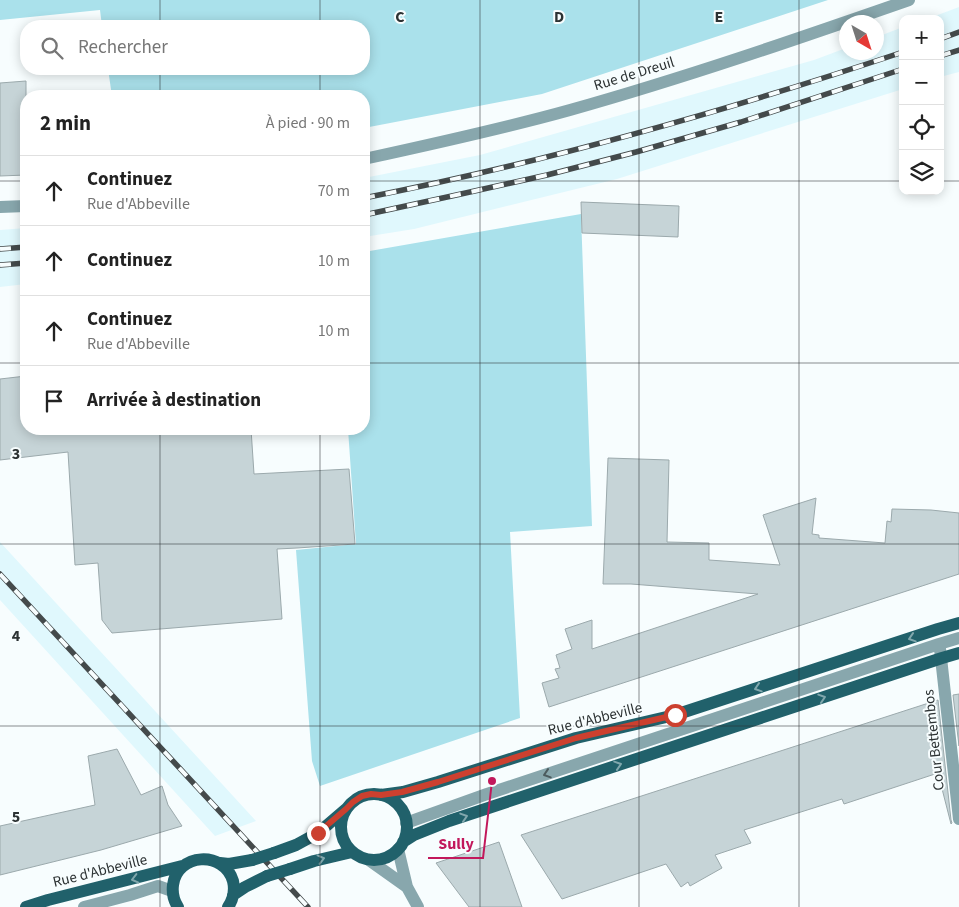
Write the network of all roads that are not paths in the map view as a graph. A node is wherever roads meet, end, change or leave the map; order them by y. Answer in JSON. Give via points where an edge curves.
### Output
{"nodes":[{"id":1,"x":908,"y":0,"type":"edge"},
{"id":2,"x":370,"y":158,"type":"edge"},
{"id":3,"x":20,"y":206,"type":"edge"},
{"id":4,"x":0,"y":207,"type":"edge"},
{"id":5,"x":959,"y":624,"type":"edge"},
{"id":6,"x":938,"y":630,"type":"junction"},
{"id":7,"x":959,"y":638,"type":"edge"},
{"id":8,"x":939,"y":644,"type":"junction"},
{"id":9,"x":959,"y":653,"type":"edge"},
{"id":10,"x":942,"y":658,"type":"junction"},
{"id":11,"x":381,"y":795,"type":"junction"},
{"id":12,"x":346,"y":809,"type":"junction"},
{"id":13,"x":959,"y":819,"type":"edge"},
{"id":14,"x":406,"y":823,"type":"junction"},
{"id":15,"x":401,"y":846,"type":"junction"},
{"id":16,"x":352,"y":852,"type":"junction"},
{"id":17,"x":368,"y":860,"type":"junction"},
{"id":18,"x":220,"y":864,"type":"junction"},
{"id":19,"x":182,"y":866,"type":"junction"},
{"id":20,"x":407,"y":886,"type":"junction"},
{"id":21,"x":172,"y":891,"type":"junction"},
{"id":22,"x":231,"y":901,"type":"edge"},
{"id":23,"x":26,"y":907,"type":"edge"},
{"id":24,"x":84,"y":907,"type":"edge"},
{"id":25,"x":178,"y":907,"type":"edge"},
{"id":26,"x":418,"y":907,"type":"edge"}],
"edges":[{"from":1,"to":2,"type":"street","name":"Rue de Dreuil","via":[[711,68],[570,110]]},
{"from":3,"to":4,"type":"street"},
{"from":5,"to":6,"type":"main road","name":"Rue d'Abbeville"},
{"from":6,"to":8,"type":"street","name":"Cour Bettembos"},
{"from":6,"to":11,"type":"main road","name":"Rue d'Abbeville","one_way":true,"via":[[675,715],[576,738],[438,782]]},
{"from":7,"to":8,"type":"street"},
{"from":8,"to":10,"type":"street","name":"Cour Bettembos"},
{"from":8,"to":14,"type":"street","one_way":true},
{"from":9,"to":10,"type":"main road"},
{"from":10,"to":13,"type":"street","name":"Cour Bettembos"},
{"from":15,"to":10,"type":"main road","one_way":true,"via":[[414,835],[449,822]]},
{"from":11,"to":12,"type":"main road","via":[[362,796]]},
{"from":11,"to":14,"type":"main road","via":[[401,806],[406,814]]},
{"from":12,"to":16,"type":"main road","via":[[341,832]]},
{"from":12,"to":18,"type":"main road","bridge":true,"via":[[318,833],[296,845],[252,860]]},
{"from":14,"to":15,"type":"main road"},
{"from":15,"to":17,"type":"main road","via":[[388,857]]},
{"from":15,"to":20,"type":"street"},
{"from":16,"to":17,"type":"main road"},
{"from":22,"to":16,"type":"main road","one_way":true,"bridge":true,"via":[[245,887],[268,876]]},
{"from":17,"to":20,"type":"street"},
{"from":18,"to":19,"type":"main road","name":"Rue d'Abbeville","via":[[201,858]]},
{"from":18,"to":22,"type":"main road","via":[[232,877]]},
{"from":19,"to":21,"type":"main road","via":[[176,874]]},
{"from":19,"to":23,"type":"main road","name":"Rue d'Abbeville","one_way":true},
{"from":20,"to":26,"type":"street"},
{"from":21,"to":24,"type":"street","via":[[158,886]]},
{"from":21,"to":25,"type":"main road"}]}
